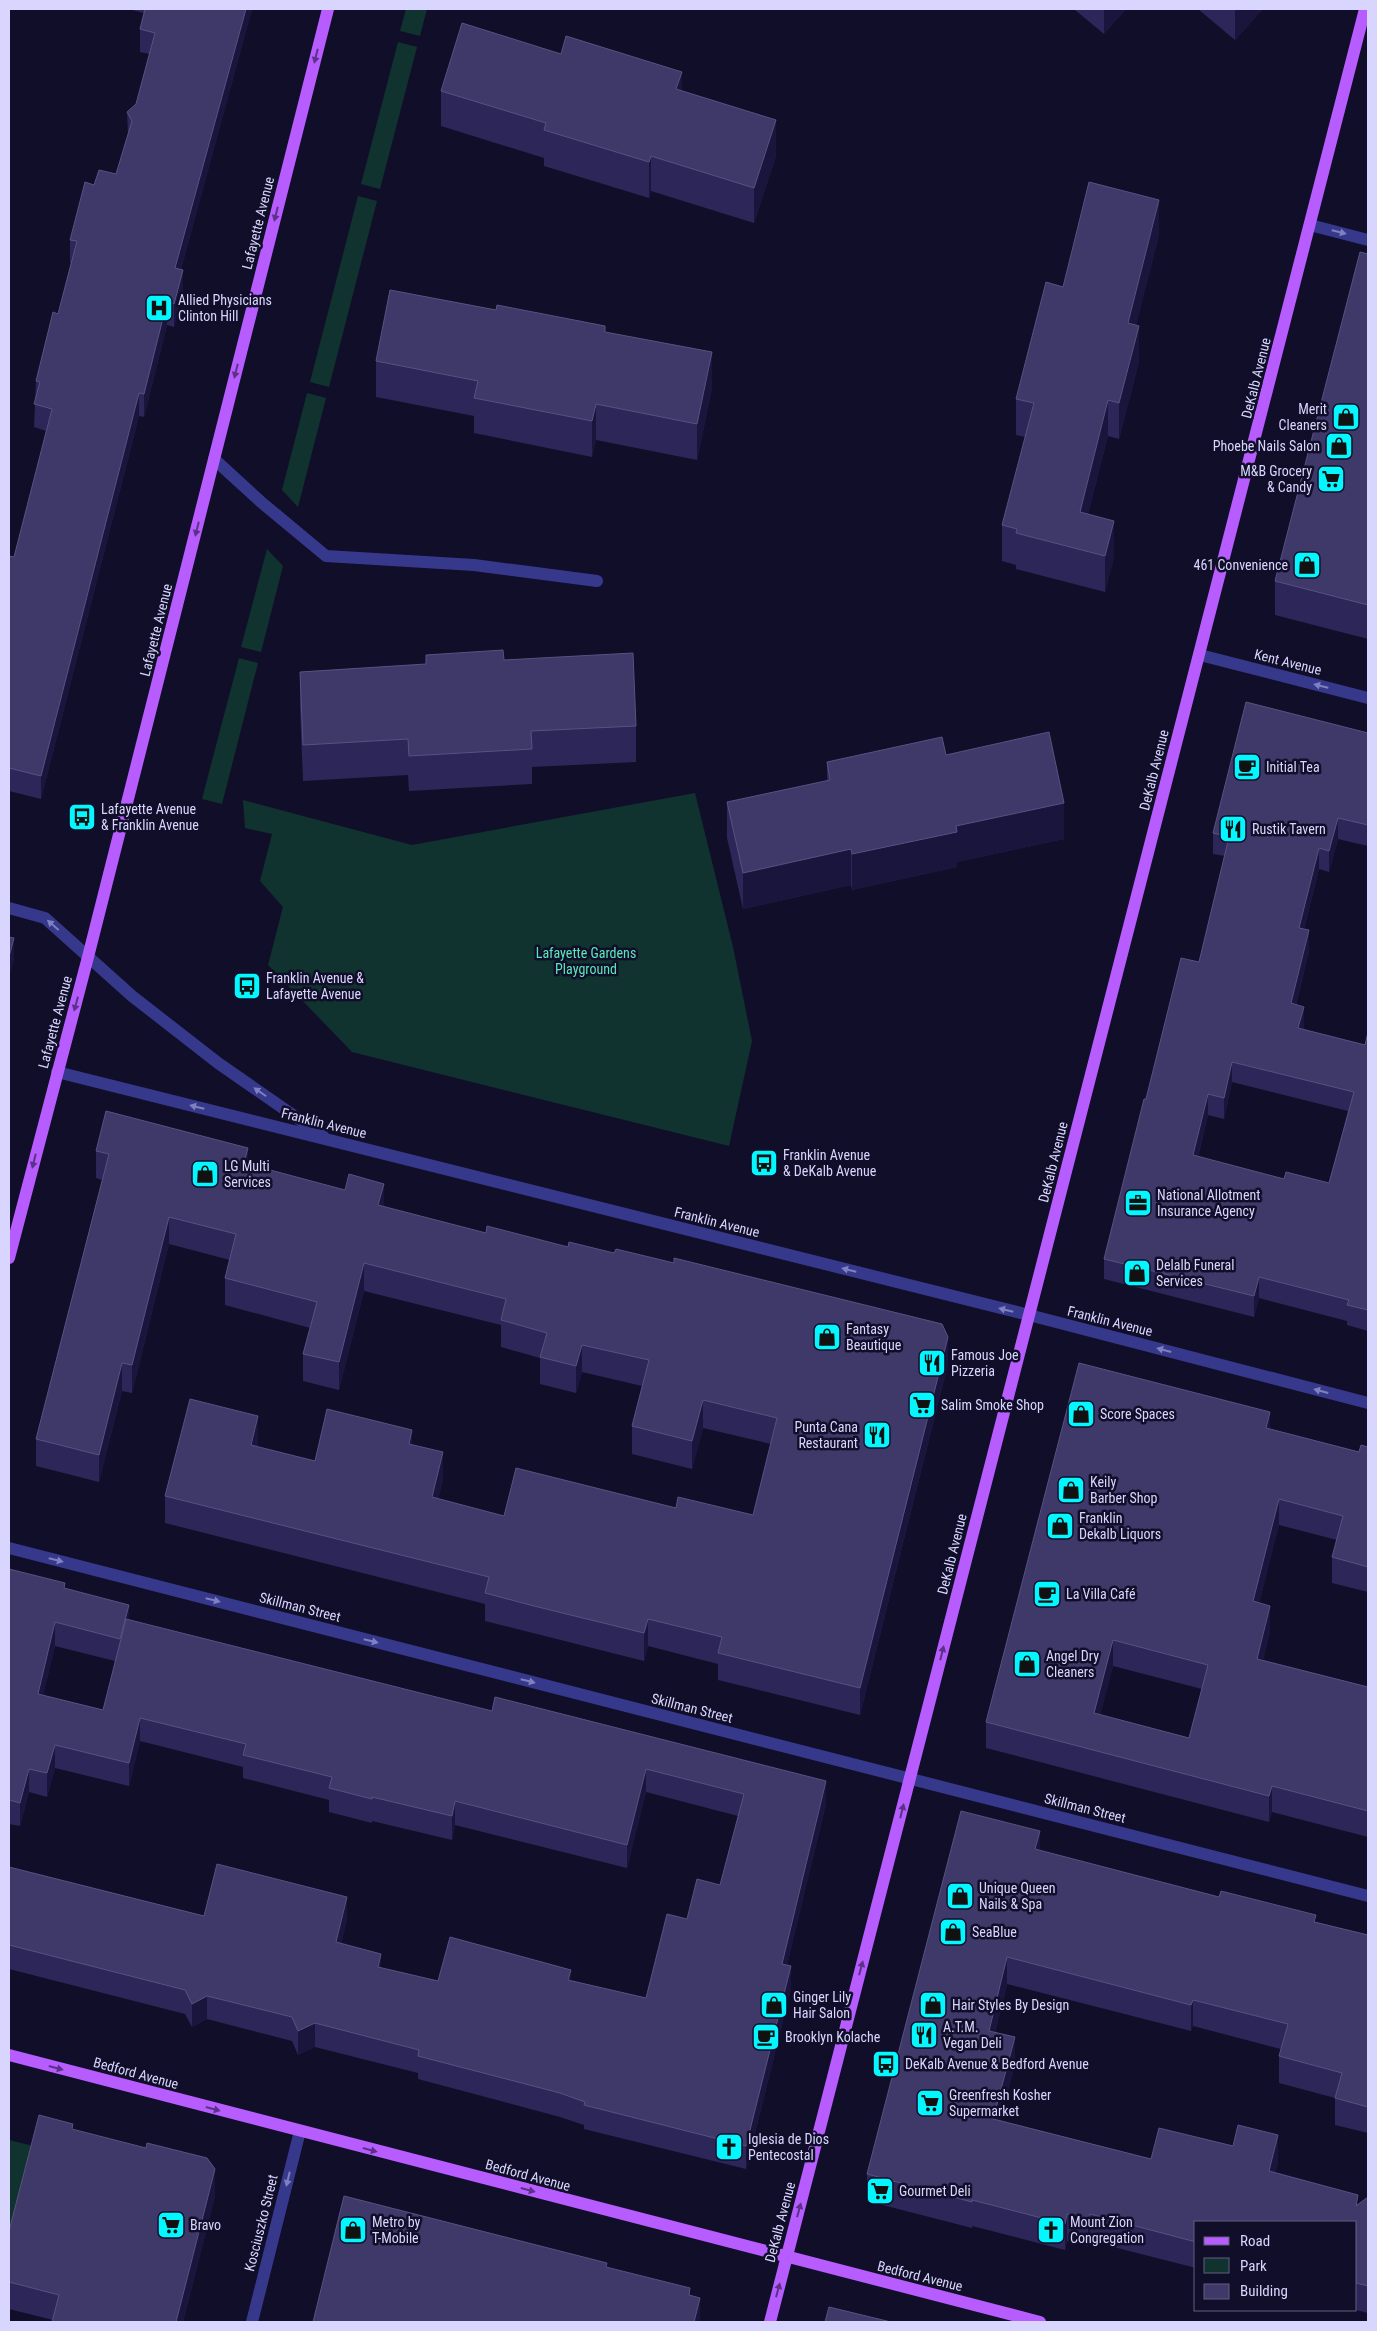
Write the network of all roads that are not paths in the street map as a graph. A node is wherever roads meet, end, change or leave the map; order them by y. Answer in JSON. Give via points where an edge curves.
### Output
{"nodes":[{"id":1,"x":328,"y":9,"type":"edge"},
{"id":2,"x":1365,"y":9,"type":"edge"},
{"id":3,"x":1310,"y":225,"type":"junction"},
{"id":4,"x":1368,"y":240,"type":"edge"},
{"id":5,"x":214,"y":459,"type":"junction"},
{"id":6,"x":597,"y":581,"type":"dead end"},
{"id":7,"x":1200,"y":655,"type":"junction"},
{"id":8,"x":1368,"y":698,"type":"edge"},
{"id":9,"x":9,"y":908,"type":"edge"},
{"id":10,"x":88,"y":956,"type":"junction"},
{"id":11,"x":57,"y":1072,"type":"junction"},
{"id":12,"x":329,"y":1140,"type":"junction"},
{"id":13,"x":9,"y":1258,"type":"edge"},
{"id":14,"x":1029,"y":1315,"type":"junction"},
{"id":15,"x":1368,"y":1403,"type":"edge"},
{"id":16,"x":9,"y":1548,"type":"edge"},
{"id":17,"x":910,"y":1779,"type":"junction"},
{"id":18,"x":1368,"y":1896,"type":"edge"},
{"id":19,"x":9,"y":2055,"type":"edge"},
{"id":20,"x":300,"y":2132,"type":"junction"},
{"id":21,"x":787,"y":2257,"type":"junction"},
{"id":22,"x":252,"y":2322,"type":"edge"},
{"id":23,"x":770,"y":2322,"type":"edge"},
{"id":24,"x":1040,"y":2322,"type":"edge"}],
"edges":[{"from":1,"to":5,"type":"main road","name":"Lafayette Avenue","one_way":true},
{"from":2,"to":3,"type":"main road","name":"DeKalb Avenue"},
{"from":3,"to":4,"type":"street","one_way":true},
{"from":3,"to":7,"type":"main road","name":"DeKalb Avenue"},
{"from":5,"to":6,"type":"street","via":[[326,556],[474,565]]},
{"from":5,"to":10,"type":"main road","name":"Lafayette Avenue","one_way":true},
{"from":8,"to":7,"type":"street","name":"Kent Avenue","one_way":true},
{"from":7,"to":14,"type":"main road","name":"DeKalb Avenue"},
{"from":10,"to":9,"type":"street","one_way":true,"via":[[44,918]]},
{"from":10,"to":11,"type":"main road","name":"Lafayette Avenue","one_way":true},
{"from":12,"to":10,"type":"street","one_way":true,"via":[[218,1063],[132,996]]},
{"from":12,"to":11,"type":"street","name":"Franklin Avenue","one_way":true},
{"from":11,"to":13,"type":"main road","name":"Lafayette Avenue","one_way":true},
{"from":14,"to":12,"type":"street","name":"Franklin Avenue","one_way":true},
{"from":15,"to":14,"type":"street","name":"Franklin Avenue","one_way":true},
{"from":17,"to":14,"type":"main road","name":"DeKalb Avenue","one_way":true},
{"from":16,"to":17,"type":"street","name":"Skillman Street","one_way":true},
{"from":17,"to":18,"type":"street","name":"Skillman Street"},
{"from":21,"to":17,"type":"main road","name":"DeKalb Avenue","one_way":true},
{"from":19,"to":20,"type":"main road","name":"Bedford Avenue","one_way":true},
{"from":20,"to":21,"type":"main road","name":"Bedford Avenue","one_way":true},
{"from":20,"to":22,"type":"street","name":"Kosciuszko Street","one_way":true},
{"from":23,"to":21,"type":"main road","name":"DeKalb Avenue","one_way":true},
{"from":21,"to":24,"type":"main road","name":"Bedford Avenue"}]}
